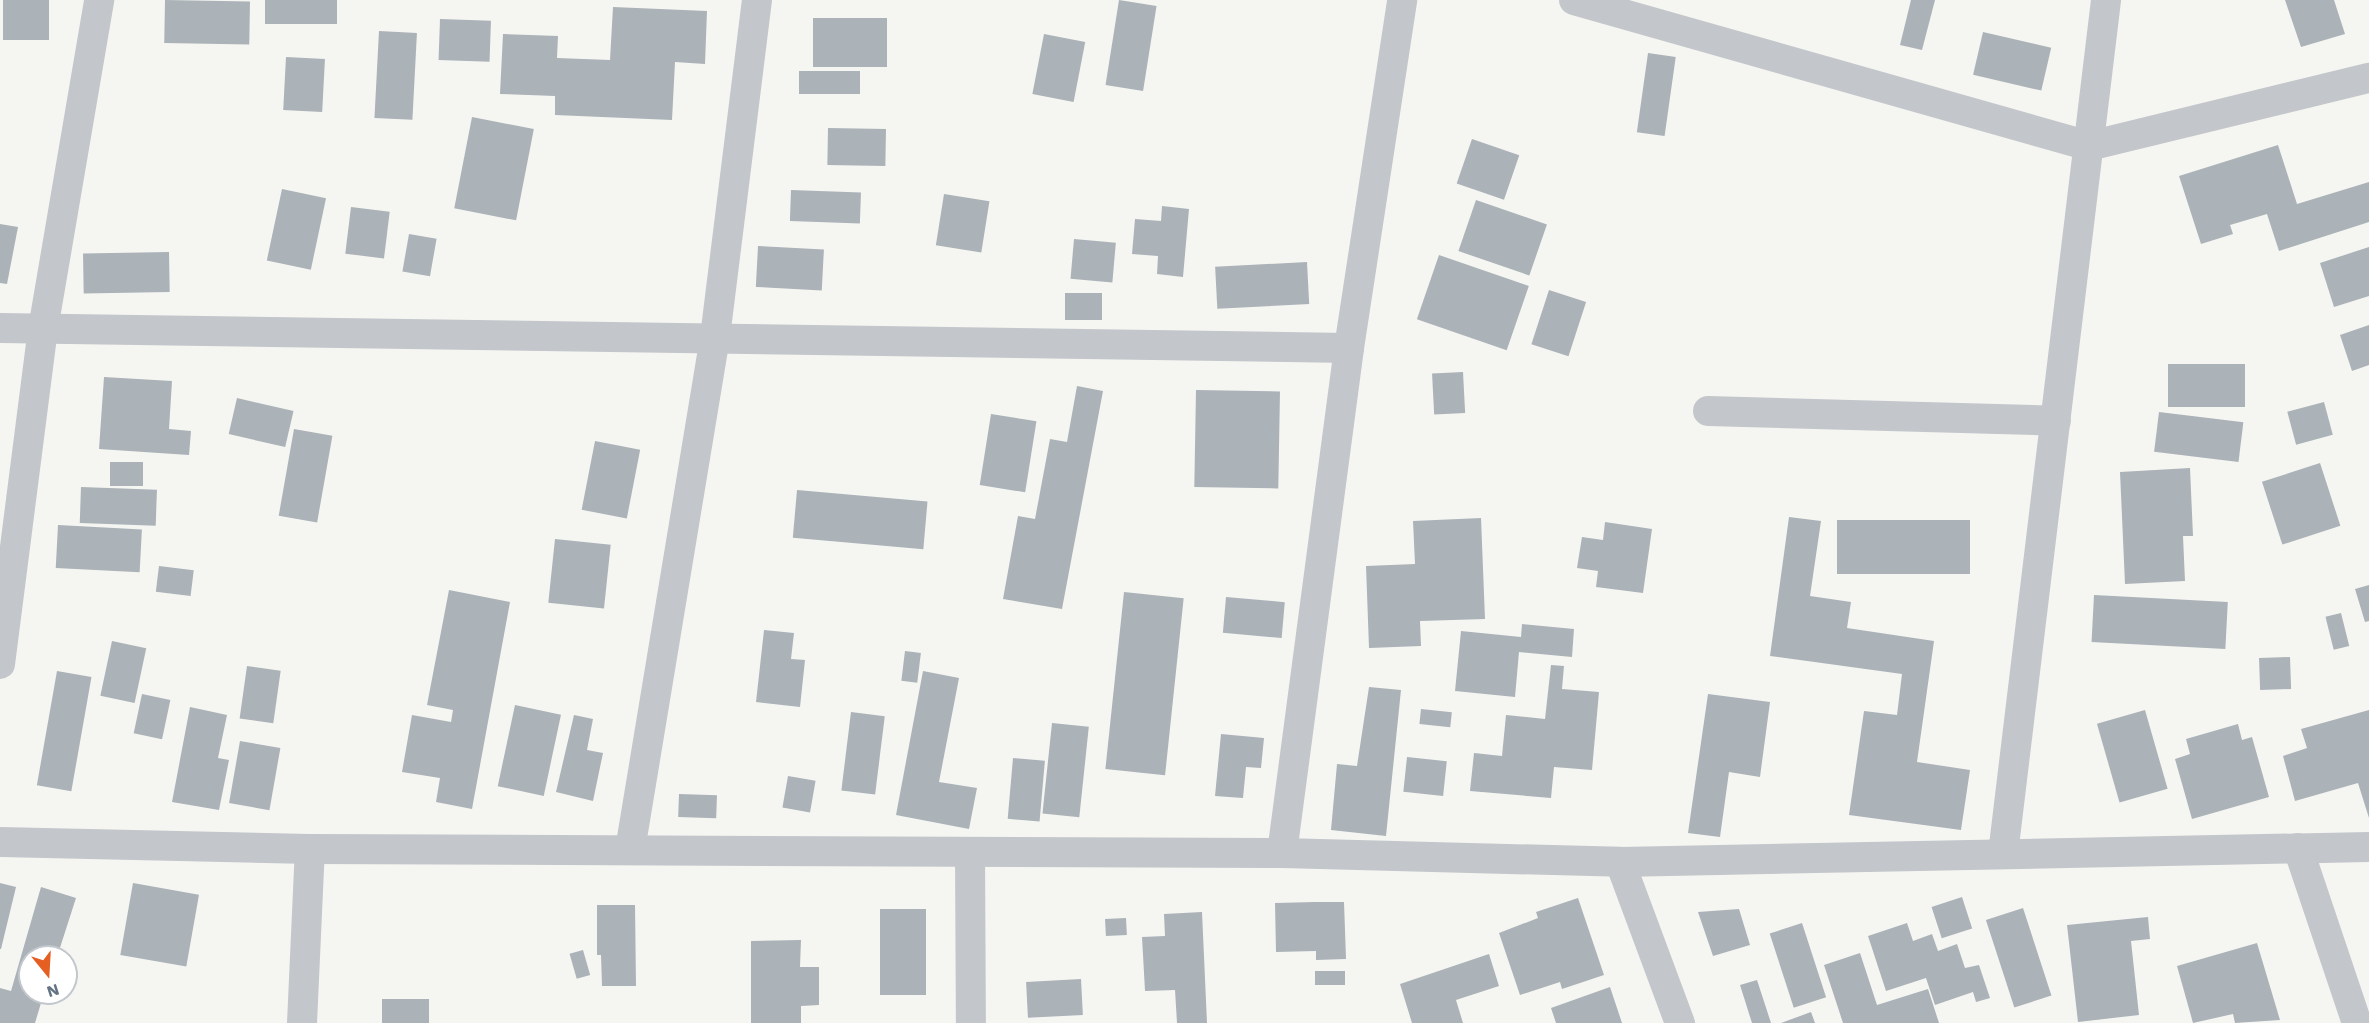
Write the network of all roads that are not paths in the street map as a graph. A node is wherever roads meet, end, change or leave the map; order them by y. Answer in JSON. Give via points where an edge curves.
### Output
{"nodes":[{"id":1,"x":99,"y":0,"type":"edge"},
{"id":2,"x":757,"y":0,"type":"edge"},
{"id":3,"x":1402,"y":0,"type":"edge"},
{"id":4,"x":1574,"y":0,"type":"edge"},
{"id":5,"x":2106,"y":0,"type":"edge"},
{"id":6,"x":2369,"y":78,"type":"edge"},
{"id":7,"x":2089,"y":146,"type":"junction"},
{"id":8,"x":0,"y":328,"type":"edge"},
{"id":9,"x":43,"y":330,"type":"junction"},
{"id":10,"x":715,"y":337,"type":"junction"},
{"id":11,"x":1348,"y":348,"type":"junction"},
{"id":12,"x":1708,"y":411,"type":"dead end"},
{"id":13,"x":2056,"y":421,"type":"junction"},
{"id":14,"x":0,"y":664,"type":"edge"},
{"id":15,"x":0,"y":842,"type":"edge"},
{"id":16,"x":2369,"y":847,"type":"edge"},
{"id":17,"x":2298,"y":848,"type":"junction"},
{"id":18,"x":310,"y":849,"type":"junction"},
{"id":19,"x":630,"y":850,"type":"junction"},
{"id":20,"x":970,"y":852,"type":"junction"},
{"id":21,"x":1282,"y":853,"type":"junction"},
{"id":22,"x":2003,"y":854,"type":"junction"},
{"id":23,"x":1620,"y":862,"type":"junction"},
{"id":24,"x":302,"y":1023,"type":"edge"},
{"id":25,"x":971,"y":1023,"type":"edge"},
{"id":26,"x":1680,"y":1023,"type":"edge"},
{"id":27,"x":2357,"y":1023,"type":"edge"}],
"edges":[{"from":1,"to":9,"type":"street"},
{"from":2,"to":10,"type":"street"},
{"from":3,"to":11,"type":"street"},
{"from":4,"to":7,"type":"street"},
{"from":5,"to":7,"type":"street"},
{"from":6,"to":7,"type":"street"},
{"from":7,"to":13,"type":"street"},
{"from":8,"to":9,"type":"street"},
{"from":9,"to":10,"type":"street"},
{"from":9,"to":14,"type":"street"},
{"from":10,"to":11,"type":"street"},
{"from":10,"to":19,"type":"street"},
{"from":11,"to":21,"type":"street"},
{"from":12,"to":13,"type":"street"},
{"from":13,"to":22,"type":"street"},
{"from":15,"to":18,"type":"street"},
{"from":16,"to":17,"type":"street"},
{"from":17,"to":22,"type":"street"},
{"from":17,"to":27,"type":"street"},
{"from":18,"to":19,"type":"street"},
{"from":18,"to":24,"type":"street"},
{"from":19,"to":20,"type":"street"},
{"from":20,"to":21,"type":"street"},
{"from":20,"to":25,"type":"street"},
{"from":21,"to":23,"type":"street"},
{"from":22,"to":23,"type":"street"},
{"from":23,"to":26,"type":"street"}]}
